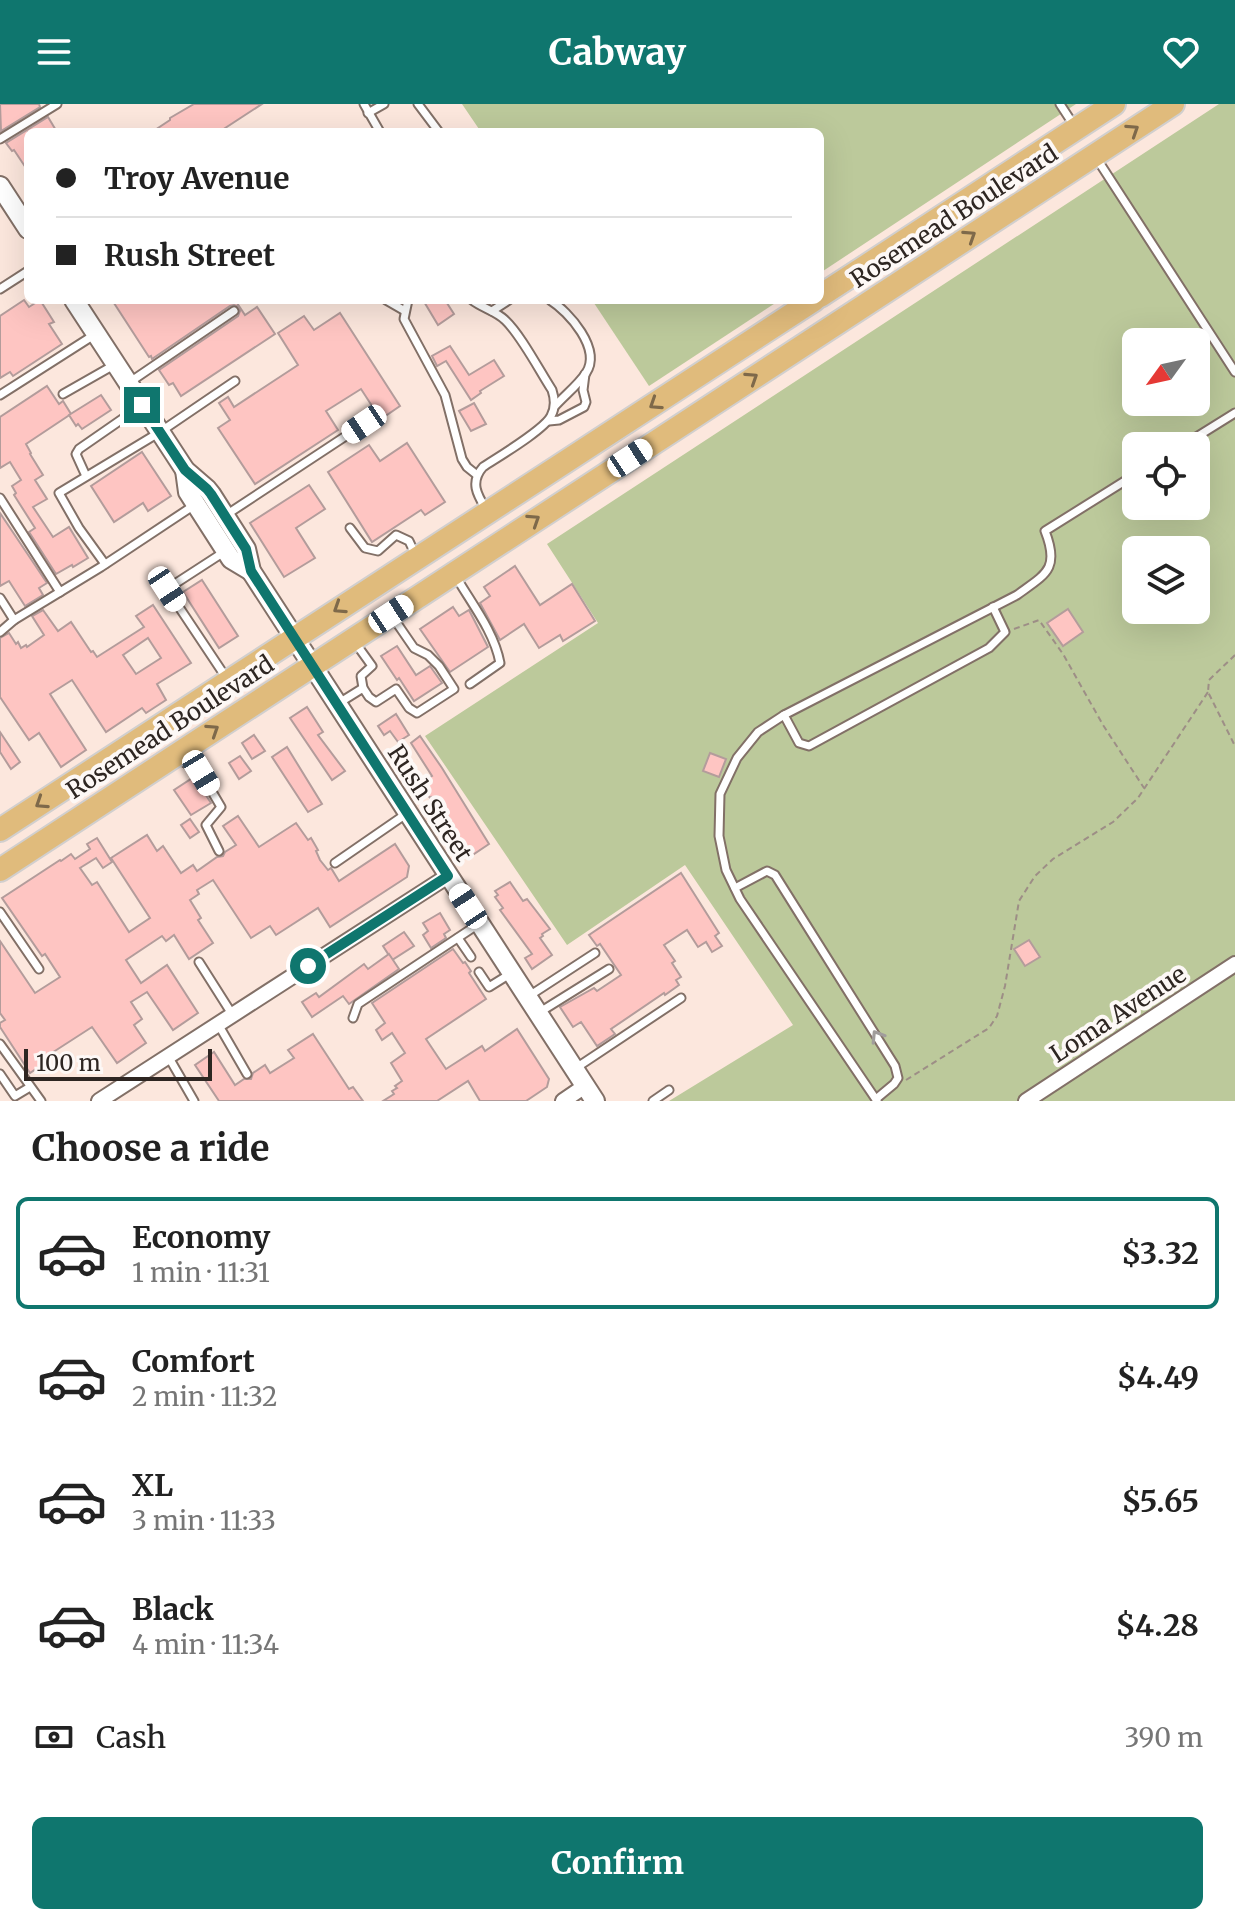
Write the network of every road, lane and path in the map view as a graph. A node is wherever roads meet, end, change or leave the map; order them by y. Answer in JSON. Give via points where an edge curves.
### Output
{"nodes":[{"id":1,"x":57,"y":104,"type":"edge"},
{"id":2,"x":364,"y":104,"type":"edge"},
{"id":3,"x":384,"y":104,"type":"edge"},
{"id":4,"x":418,"y":104,"type":"edge"},
{"id":5,"x":1060,"y":104,"type":"edge"},
{"id":6,"x":1114,"y":104,"type":"edge"},
{"id":7,"x":1173,"y":104,"type":"edge"},
{"id":8,"x":368,"y":113,"type":"junction"},
{"id":9,"x":377,"y":128,"type":"edge"},
{"id":10,"x":436,"y":128,"type":"edge"},
{"id":11,"x":1076,"y":128,"type":"junction"},
{"id":12,"x":0,"y":139,"type":"edge"},
{"id":13,"x":1094,"y":155,"type":"junction"},
{"id":14,"x":0,"y":186,"type":"edge"},
{"id":15,"x":24,"y":223,"type":"edge"},
{"id":16,"x":24,"y":274,"type":"edge"},
{"id":17,"x":0,"y":289,"type":"edge"},
{"id":18,"x":824,"y":293,"type":"edge"},
{"id":19,"x":77,"y":304,"type":"edge"},
{"id":20,"x":393,"y":304,"type":"edge"},
{"id":21,"x":406,"y":304,"type":"edge"},
{"id":22,"x":479,"y":304,"type":"edge"},
{"id":23,"x":503,"y":304,"type":"edge"},
{"id":24,"x":557,"y":304,"type":"edge"},
{"id":25,"x":808,"y":304,"type":"edge"},
{"id":26,"x":234,"y":311,"type":"dead end"},
{"id":27,"x":405,"y":311,"type":"junction"},
{"id":28,"x":492,"y":311,"type":"junction"},
{"id":29,"x":96,"y":334,"type":"junction"},
{"id":30,"x":116,"y":364,"type":"junction"},
{"id":31,"x":1235,"y":372,"type":"edge"},
{"id":32,"x":585,"y":374,"type":"junction"},
{"id":33,"x":235,"y":381,"type":"dead end"},
{"id":34,"x":128,"y":383,"type":"junction"},
{"id":35,"x":63,"y":394,"type":"dead end"},
{"id":36,"x":0,"y":395,"type":"edge"},
{"id":37,"x":142,"y":405,"type":"junction"},
{"id":38,"x":555,"y":406,"type":"junction"},
{"id":39,"x":1235,"y":413,"type":"edge"},
{"id":40,"x":549,"y":421,"type":"junction"},
{"id":41,"x":364,"y":424,"type":"dead end"},
{"id":42,"x":160,"y":432,"type":"junction"},
{"id":43,"x":1204,"y":432,"type":"edge"},
{"id":44,"x":477,"y":475,"type":"junction"},
{"id":45,"x":86,"y":476,"type":"junction"},
{"id":46,"x":1122,"y":483,"type":"edge"},
{"id":47,"x":0,"y":498,"type":"edge"},
{"id":48,"x":203,"y":499,"type":"junction"},
{"id":49,"x":488,"y":513,"type":"junction"},
{"id":50,"x":224,"y":516,"type":"junction"},
{"id":51,"x":350,"y":528,"type":"dead end"},
{"id":52,"x":234,"y":546,"type":"junction"},
{"id":53,"x":418,"y":558,"type":"junction"},
{"id":54,"x":105,"y":564,"type":"junction"},
{"id":55,"x":454,"y":573,"type":"junction"},
{"id":56,"x":60,"y":592,"type":"junction"},
{"id":57,"x":0,"y":598,"type":"edge"},
{"id":58,"x":993,"y":607,"type":"junction"},
{"id":59,"x":391,"y":614,"type":"junction"},
{"id":60,"x":14,"y":620,"type":"junction"},
{"id":61,"x":0,"y":632,"type":"edge"},
{"id":62,"x":1005,"y":632,"type":"junction"},
{"id":63,"x":294,"y":638,"type":"junction"},
{"id":64,"x":352,"y":639,"type":"junction"},
{"id":65,"x":1235,"y":655,"type":"edge"},
{"id":66,"x":311,"y":666,"type":"junction"},
{"id":67,"x":228,"y":681,"type":"junction"},
{"id":68,"x":470,"y":684,"type":"dead end"},
{"id":69,"x":363,"y":688,"type":"junction"},
{"id":70,"x":1208,"y":692,"type":"junction"},
{"id":71,"x":337,"y":705,"type":"junction"},
{"id":72,"x":784,"y":715,"type":"junction"},
{"id":73,"x":1235,"y":746,"type":"edge"},
{"id":74,"x":174,"y":756,"type":"junction"},
{"id":75,"x":1145,"y":789,"type":"junction"},
{"id":76,"x":407,"y":813,"type":"junction"},
{"id":77,"x":0,"y":830,"type":"edge"},
{"id":78,"x":219,"y":851,"type":"dead end"},
{"id":79,"x":335,"y":863,"type":"dead end"},
{"id":80,"x":0,"y":870,"type":"edge"},
{"id":81,"x":448,"y":876,"type":"junction"},
{"id":82,"x":735,"y":888,"type":"junction"},
{"id":83,"x":0,"y":912,"type":"edge"},
{"id":84,"x":480,"y":924,"type":"junction"},
{"id":85,"x":458,"y":938,"type":"junction"},
{"id":86,"x":595,"y":953,"type":"dead end"},
{"id":87,"x":471,"y":957,"type":"dead end"},
{"id":88,"x":199,"y":962,"type":"dead end"},
{"id":89,"x":1235,"y":964,"type":"edge"},
{"id":90,"x":39,"y":969,"type":"dead end"},
{"id":91,"x":609,"y":969,"type":"dead end"},
{"id":92,"x":479,"y":972,"type":"dead end"},
{"id":93,"x":512,"y":973,"type":"junction"},
{"id":94,"x":527,"y":997,"type":"junction"},
{"id":95,"x":681,"y":998,"type":"dead end"},
{"id":96,"x":538,"y":1013,"type":"junction"},
{"id":97,"x":232,"y":1014,"type":"junction"},
{"id":98,"x":353,"y":1018,"type":"dead end"},
{"id":99,"x":218,"y":1024,"type":"junction"},
{"id":100,"x":0,"y":1044,"type":"edge"},
{"id":101,"x":168,"y":1056,"type":"junction"},
{"id":102,"x":574,"y":1069,"type":"junction"},
{"id":103,"x":0,"y":1074,"type":"edge"},
{"id":104,"x":247,"y":1074,"type":"dead end"},
{"id":105,"x":894,"y":1084,"type":"junction"},
{"id":106,"x":30,"y":1087,"type":"junction"},
{"id":107,"x":669,"y":1090,"type":"dead end"},
{"id":108,"x":590,"y":1094,"type":"edge"},
{"id":109,"x":876,"y":1100,"type":"edge"},
{"id":110,"x":41,"y":1101,"type":"edge"},
{"id":111,"x":99,"y":1101,"type":"edge"},
{"id":112,"x":194,"y":1101,"type":"edge"},
{"id":113,"x":563,"y":1101,"type":"edge"},
{"id":114,"x":653,"y":1101,"type":"edge"},
{"id":115,"x":1026,"y":1101,"type":"edge"}],
"edges":[{"from":1,"to":12,"type":"lane"},
{"from":2,"to":8,"type":"lane"},
{"from":3,"to":8,"type":"lane"},
{"from":4,"to":10,"type":"lane"},
{"from":5,"to":11,"type":"lane"},
{"from":6,"to":11,"type":"main road","name":"Rosemead Boulevard"},
{"from":13,"to":7,"type":"main road","name":"Rosemead Boulevard","one_way":true},
{"from":8,"to":9,"type":"lane"},
{"from":11,"to":13,"type":"main road"},
{"from":11,"to":18,"type":"main road","name":"Rosemead Boulevard"},
{"from":13,"to":31,"type":"lane"},
{"from":55,"to":13,"type":"main road","name":"Rosemead Boulevard","one_way":true},
{"from":14,"to":15,"type":"street"},
{"from":16,"to":17,"type":"lane"},
{"from":19,"to":29,"type":"street","name":"Rush Street"},
{"from":20,"to":27,"type":"lane"},
{"from":21,"to":27,"type":"lane"},
{"from":22,"to":28,"type":"lane"},
{"from":23,"to":28,"type":"lane"},
{"from":24,"to":32,"type":"lane","via":[[586,341],[590,357]]},
{"from":25,"to":49,"type":"main road","name":"Rosemead Boulevard","one_way":true},
{"from":26,"to":34,"type":"lane"},
{"from":27,"to":44,"type":"lane","via":[[404,319],[445,395],[462,459]]},
{"from":28,"to":38,"type":"lane","via":[[510,326],[552,390]]},
{"from":29,"to":30,"type":"street","name":"Rush Street"},
{"from":29,"to":36,"type":"lane"},
{"from":30,"to":34,"type":"street","name":"Rush Street"},
{"from":30,"to":35,"type":"lane"},
{"from":32,"to":38,"type":"lane"},
{"from":32,"to":40,"type":"lane","via":[[584,407]]},
{"from":33,"to":42,"type":"lane"},
{"from":34,"to":37,"type":"street","name":"Rush Street"},
{"from":37,"to":42,"type":"street","name":"Rush Street"},
{"from":37,"to":45,"type":"lane","via":[[79,449],[76,454]]},
{"from":38,"to":40,"type":"lane"},
{"from":39,"to":43,"type":"lane"},
{"from":40,"to":44,"type":"lane"},
{"from":41,"to":50,"type":"lane"},
{"from":42,"to":45,"type":"lane"},
{"from":42,"to":48,"type":"street","name":"Rush Street","via":[[185,470],[188,492]]},
{"from":44,"to":49,"type":"lane","via":[[475,487]]},
{"from":45,"to":54,"type":"lane","via":[[59,493]]},
{"from":46,"to":58,"type":"lane","via":[[1045,531],[1051,547],[1045,575]]},
{"from":47,"to":56,"type":"lane"},
{"from":48,"to":50,"type":"street","name":"Rush Street"},
{"from":48,"to":52,"type":"street","name":"Rush Street"},
{"from":48,"to":54,"type":"lane"},
{"from":49,"to":53,"type":"main road","name":"Rosemead Boulevard"},
{"from":50,"to":52,"type":"street","name":"Rush Street"},
{"from":51,"to":53,"type":"lane","via":[[365,548],[378,551],[396,535],[409,541]]},
{"from":52,"to":63,"type":"street","name":"Rush Street","via":[[246,549],[251,571]]},
{"from":52,"to":67,"type":"lane","via":[[167,589]]},
{"from":53,"to":63,"type":"main road","name":"Rosemead Boulevard","one_way":true},
{"from":54,"to":56,"type":"lane"},
{"from":55,"to":59,"type":"main road","name":"Rosemead Boulevard"},
{"from":55,"to":68,"type":"lane","via":[[500,663]]},
{"from":56,"to":60,"type":"lane"},
{"from":57,"to":60,"type":"lane"},
{"from":58,"to":62,"type":"lane"},
{"from":58,"to":72,"type":"lane"},
{"from":59,"to":64,"type":"main road","name":"Rosemead Boulevard"},
{"from":59,"to":69,"type":"lane","via":[[414,648],[439,666],[454,689],[417,713],[396,689],[376,702]]},
{"from":60,"to":61,"type":"lane"},
{"from":62,"to":72,"type":"lane","via":[[989,648],[809,746],[799,743]]},
{"from":62,"to":75,"type":"path","via":[[1039,620]]},
{"from":63,"to":66,"type":"street","name":"Rush Street"},
{"from":63,"to":67,"type":"main road","name":"Rosemead Boulevard"},
{"from":64,"to":66,"type":"main road","name":"Rosemead Boulevard"},
{"from":64,"to":69,"type":"lane","via":[[372,666],[361,676]]},
{"from":65,"to":70,"type":"path","via":[[1209,680]]},
{"from":66,"to":71,"type":"street","name":"Rush Street"},
{"from":74,"to":66,"type":"main road","name":"Rosemead Boulevard","one_way":true},
{"from":67,"to":77,"type":"main road","name":"Rosemead Boulevard","one_way":true},
{"from":69,"to":71,"type":"lane"},
{"from":70,"to":73,"type":"path"},
{"from":70,"to":75,"type":"path"},
{"from":71,"to":76,"type":"street","name":"Rush Street"},
{"from":72,"to":82,"type":"lane","via":[[758,732],[737,758],[720,794],[719,836]]},
{"from":74,"to":78,"type":"lane","via":[[201,773],[221,807],[206,825]]},
{"from":74,"to":80,"type":"main road","name":"Rosemead Boulevard"},
{"from":75,"to":105,"type":"path","via":[[1113,822],[1035,876],[1019,901],[1005,986],[989,1028]]},
{"from":76,"to":79,"type":"lane"},
{"from":76,"to":81,"type":"street","name":"Rush Street"},
{"from":81,"to":84,"type":"street","name":"Rush Street"},
{"from":81,"to":97,"type":"street"},
{"from":105,"to":82,"type":"lane","one_way":true,"via":[[895,1066],[775,875],[767,871]]},
{"from":82,"to":109,"type":"lane"},
{"from":83,"to":90,"type":"lane"},
{"from":84,"to":85,"type":"lane"},
{"from":84,"to":93,"type":"street","name":"Rush Street"},
{"from":85,"to":87,"type":"lane"},
{"from":85,"to":98,"type":"lane","via":[[358,1004]]},
{"from":86,"to":94,"type":"lane"},
{"from":88,"to":97,"type":"lane"},
{"from":89,"to":115,"type":"street","name":"Loma Avenue"},
{"from":91,"to":96,"type":"lane"},
{"from":92,"to":93,"type":"lane","via":[[489,987]]},
{"from":93,"to":94,"type":"street","name":"Rush Street"},
{"from":94,"to":96,"type":"street","name":"Rush Street"},
{"from":95,"to":102,"type":"lane"},
{"from":96,"to":102,"type":"street","name":"Rush Street"},
{"from":97,"to":99,"type":"street"},
{"from":99,"to":101,"type":"street"},
{"from":99,"to":104,"type":"lane"},
{"from":100,"to":106,"type":"lane"},
{"from":101,"to":111,"type":"street"},
{"from":101,"to":112,"type":"lane"},
{"from":102,"to":108,"type":"street","name":"Rush Street"},
{"from":103,"to":106,"type":"lane","via":[[15,1096]]},
{"from":105,"to":109,"type":"lane"},
{"from":106,"to":110,"type":"lane"},
{"from":107,"to":114,"type":"lane"},
{"from":108,"to":113,"type":"street"}]}
